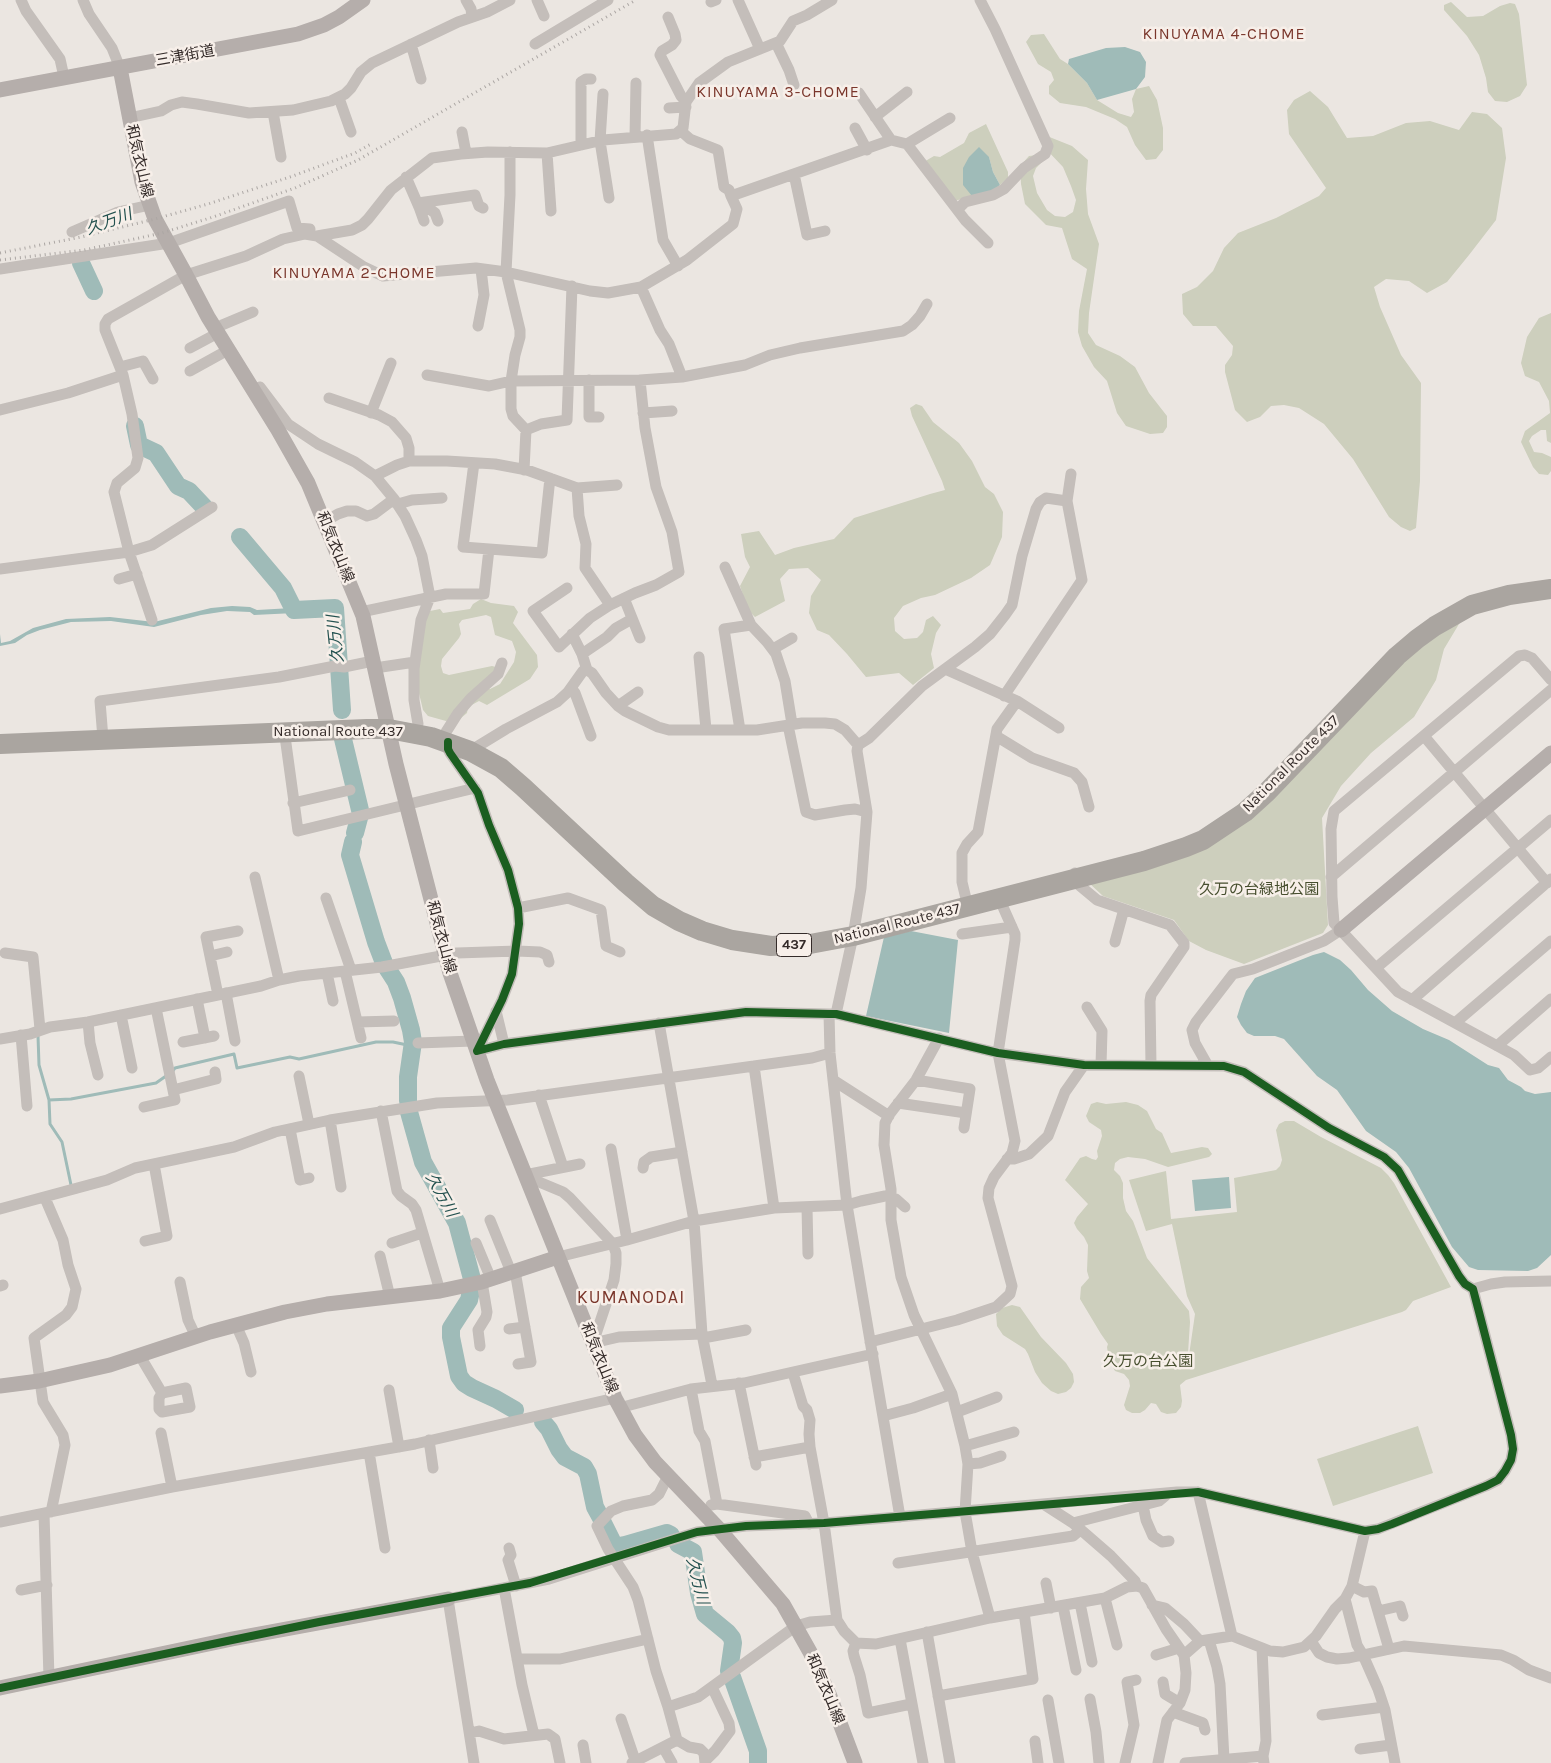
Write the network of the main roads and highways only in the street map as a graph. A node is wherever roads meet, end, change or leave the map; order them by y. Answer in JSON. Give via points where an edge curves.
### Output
{"nodes":[{"id":1,"x":363,"y":0,"type":"edge"},
{"id":2,"x":120,"y":68,"type":"junction"},
{"id":3,"x":0,"y":90,"type":"edge"},
{"id":4,"x":1551,"y":579,"type":"edge"},
{"id":5,"x":1551,"y":589,"type":"edge"},
{"id":6,"x":388,"y":724,"type":"junction"},
{"id":7,"x":103,"y":735,"type":"junction"},
{"id":8,"x":0,"y":736,"type":"edge"},
{"id":9,"x":447,"y":737,"type":"junction"},
{"id":10,"x":0,"y":744,"type":"edge"},
{"id":11,"x":1551,"y":753,"type":"edge"},
{"id":12,"x":1075,"y":874,"type":"junction"},
{"id":13,"x":1341,"y":930,"type":"road end"},
{"id":14,"x":558,"y":1257,"type":"junction"},
{"id":15,"x":0,"y":1386,"type":"edge"},
{"id":16,"x":448,"y":1599,"type":"road end"},
{"id":17,"x":0,"y":1688,"type":"edge"},
{"id":18,"x":855,"y":1763,"type":"edge"}],
"edges":[{"from":1,"to":2,"type":"main road","name":"三津街道","via":[[339,18],[298,34]]},
{"from":2,"to":3,"type":"main road","name":"三津街道"},
{"from":2,"to":6,"type":"main road","name":"和気衣山線","via":[[142,182],[150,205],[199,300],[220,329],[228,350],[308,483],[361,612]]},
{"from":4,"to":12,"type":"highway","name":"National Route 437","number":"437","via":[[1468,597],[1430,618],[1390,649],[1261,786],[1239,805],[1190,835]]},
{"from":5,"to":12,"type":"highway","name":"National Route 437","number":"437","via":[[1472,605],[1435,626],[1397,656],[1267,792],[1245,812],[1203,840],[1166,854]]},
{"from":6,"to":7,"type":"highway","name":"National Route 437","number":"437"},
{"from":6,"to":9,"type":"highway","name":"National Route 437","number":"437","via":[[411,732]]},
{"from":6,"to":9,"type":"highway","name":"National Route 437","number":"437","via":[[418,724]]},
{"from":6,"to":14,"type":"main road","name":"和気衣山線","via":[[445,955],[495,1101]]},
{"from":7,"to":8,"type":"highway","name":"National Route 437","number":"437"},
{"from":7,"to":10,"type":"highway","name":"National Route 437","number":"437"},
{"from":9,"to":12,"type":"highway","name":"National Route 437","number":"437","via":[[475,748],[501,768],[653,906],[679,921],[724,938],[771,946],[810,944]]},
{"from":11,"to":13,"type":"main road"},
{"from":14,"to":15,"type":"main road","via":[[440,1291],[285,1312],[110,1365]]},
{"from":14,"to":18,"type":"main road","name":"和気衣山線","via":[[617,1403],[635,1435],[655,1462],[719,1529],[783,1604],[810,1652]]},
{"from":16,"to":17,"type":"main road","via":[[309,1624]]}]}
